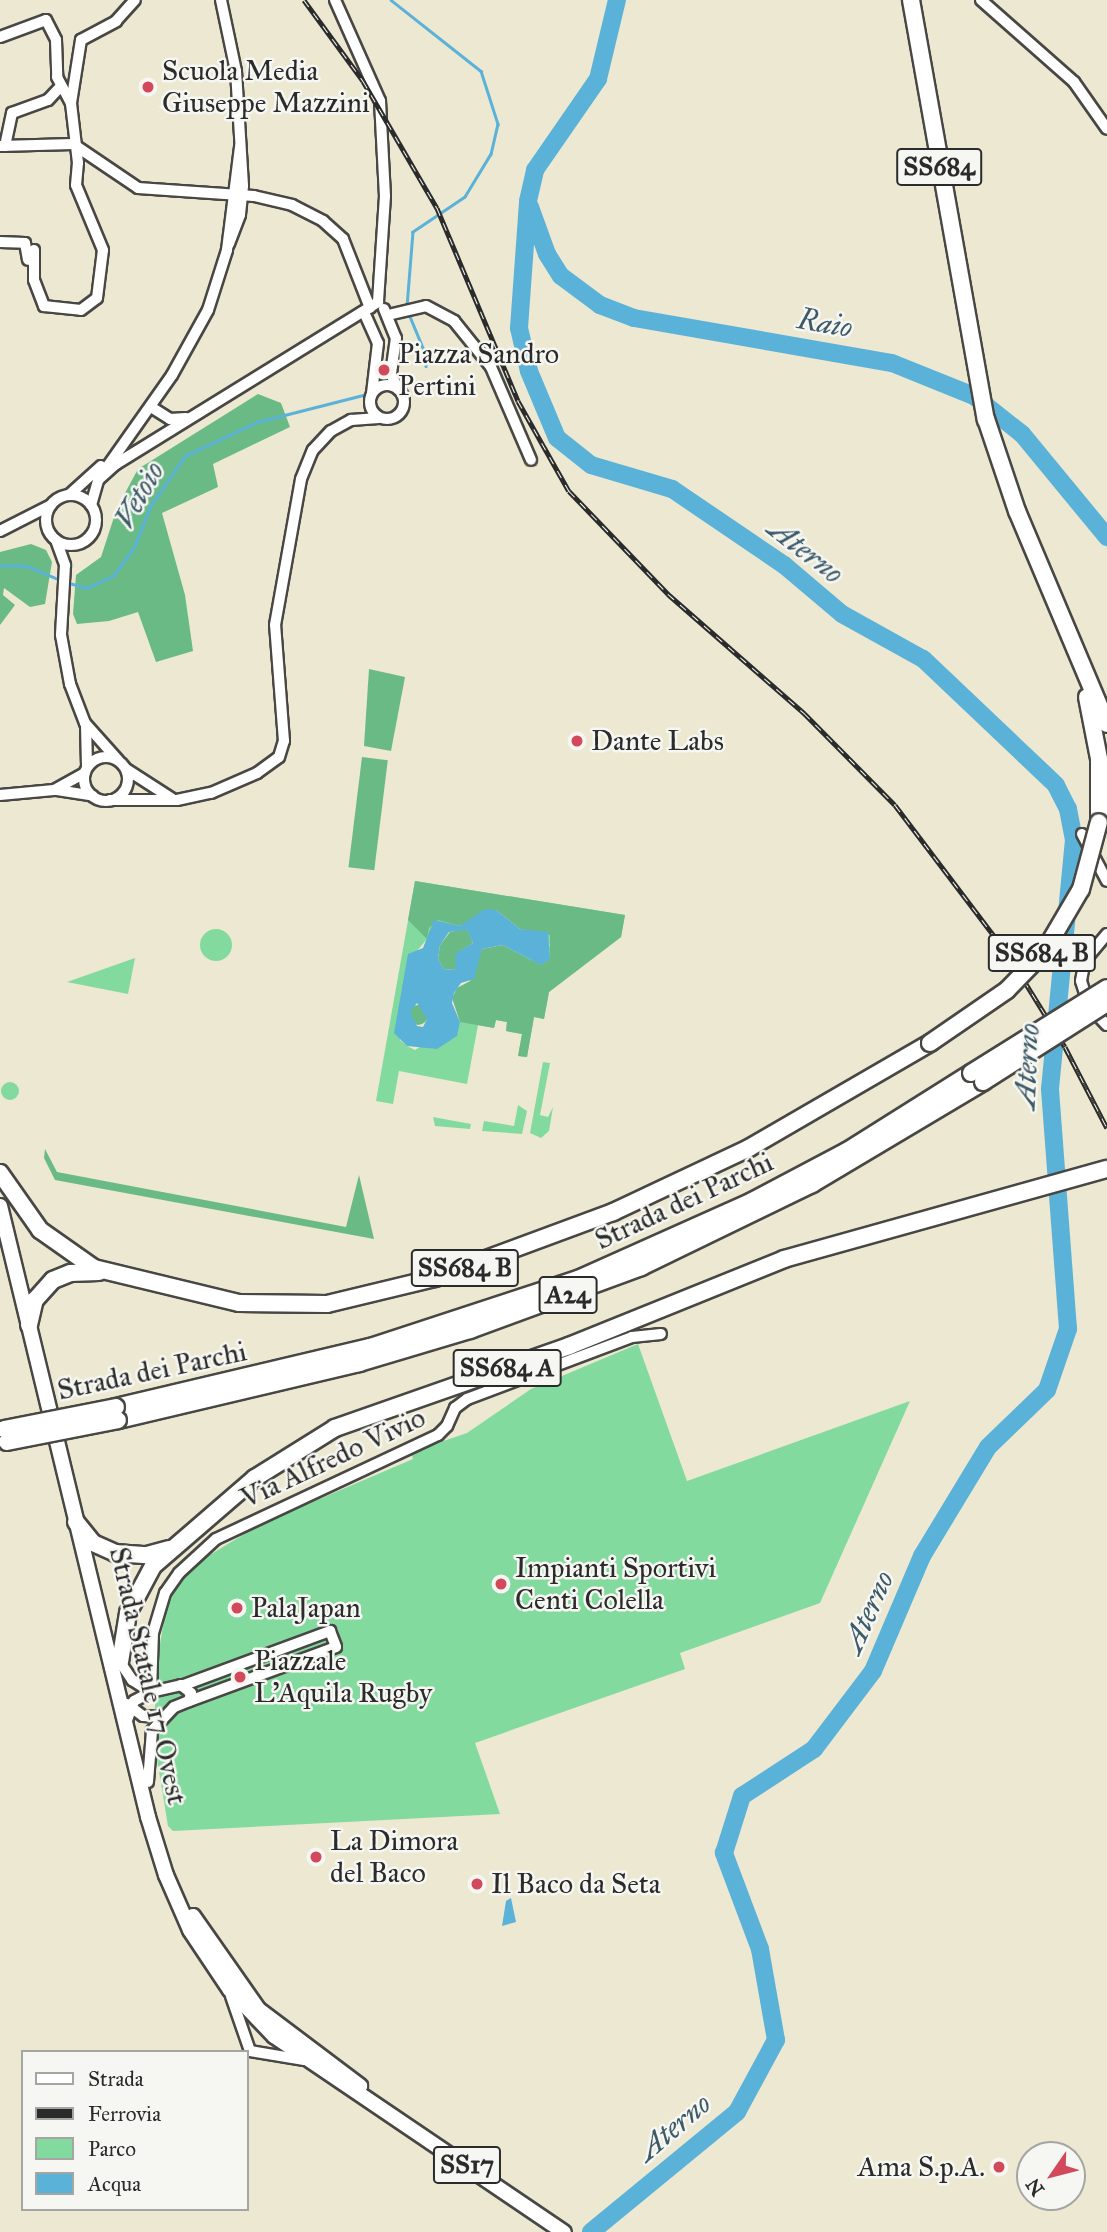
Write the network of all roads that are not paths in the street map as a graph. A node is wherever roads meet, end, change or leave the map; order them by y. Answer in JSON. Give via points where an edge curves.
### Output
{"nodes":[{"id":1,"x":135,"y":0,"type":"edge"},
{"id":2,"x":221,"y":0,"type":"edge"},
{"id":3,"x":335,"y":0,"type":"edge"},
{"id":4,"x":911,"y":0,"type":"edge"},
{"id":5,"x":981,"y":0,"type":"edge"},
{"id":6,"x":0,"y":37,"type":"edge"},
{"id":7,"x":61,"y":86,"type":"junction"},
{"id":8,"x":71,"y":103,"type":"junction"},
{"id":9,"x":1107,"y":129,"type":"edge"},
{"id":10,"x":73,"y":144,"type":"junction"},
{"id":11,"x":2,"y":146,"type":"edge"},
{"id":12,"x":240,"y":147,"type":"junction"},
{"id":13,"x":231,"y":195,"type":"junction"},
{"id":14,"x":243,"y":196,"type":"junction"},
{"id":15,"x":0,"y":242,"type":"edge"},
{"id":16,"x":34,"y":250,"type":"dead end"},
{"id":17,"x":227,"y":250,"type":"junction"},
{"id":18,"x":28,"y":280,"type":"dead end"},
{"id":19,"x":371,"y":307,"type":"junction"},
{"id":20,"x":388,"y":315,"type":"junction"},
{"id":21,"x":378,"y":357,"type":"junction"},
{"id":22,"x":395,"y":360,"type":"junction"},
{"id":23,"x":399,"y":391,"type":"junction"},
{"id":24,"x":372,"y":395,"type":"junction"},
{"id":25,"x":150,"y":407,"type":"junction"},
{"id":26,"x":192,"y":417,"type":"junction"},
{"id":27,"x":379,"y":418,"type":"junction"},
{"id":28,"x":111,"y":457,"type":"junction"},
{"id":29,"x":531,"y":460,"type":"dead end"},
{"id":30,"x":97,"y":480,"type":"junction"},
{"id":31,"x":69,"y":495,"type":"junction"},
{"id":32,"x":53,"y":504,"type":"junction"},
{"id":33,"x":91,"y":505,"type":"junction"},
{"id":34,"x":20,"y":523,"type":"junction"},
{"id":35,"x":0,"y":531,"type":"edge"},
{"id":36,"x":54,"y":537,"type":"junction"},
{"id":37,"x":71,"y":549,"type":"junction"},
{"id":38,"x":1071,"y":637,"type":"junction"},
{"id":39,"x":1107,"y":707,"type":"edge"},
{"id":40,"x":85,"y":723,"type":"junction"},
{"id":41,"x":1107,"y":724,"type":"edge"},
{"id":42,"x":118,"y":760,"type":"junction"},
{"id":43,"x":126,"y":769,"type":"junction"},
{"id":44,"x":86,"y":770,"type":"junction"},
{"id":45,"x":54,"y":790,"type":"junction"},
{"id":46,"x":0,"y":795,"type":"edge"},
{"id":47,"x":93,"y":797,"type":"junction"},
{"id":48,"x":110,"y":800,"type":"junction"},
{"id":49,"x":177,"y":800,"type":"junction"},
{"id":50,"x":1082,"y":834,"type":"dead end"},
{"id":51,"x":1107,"y":881,"type":"edge"},
{"id":52,"x":1107,"y":934,"type":"edge"},
{"id":53,"x":1107,"y":988,"type":"edge"},
{"id":54,"x":1107,"y":1003,"type":"edge"},
{"id":55,"x":1107,"y":1025,"type":"edge"},
{"id":56,"x":977,"y":1077,"type":"junction"},
{"id":57,"x":1107,"y":1169,"type":"edge"},
{"id":58,"x":0,"y":1173,"type":"edge"},
{"id":59,"x":0,"y":1206,"type":"edge"},
{"id":60,"x":108,"y":1273,"type":"junction"},
{"id":61,"x":33,"y":1304,"type":"junction"},
{"id":62,"x":29,"y":1325,"type":"junction"},
{"id":63,"x":662,"y":1334,"type":"dead end"},
{"id":64,"x":2,"y":1435,"type":"edge"},
{"id":65,"x":76,"y":1522,"type":"junction"},
{"id":66,"x":90,"y":1541,"type":"junction"},
{"id":67,"x":174,"y":1545,"type":"junction"},
{"id":68,"x":120,"y":1662,"type":"junction"},
{"id":69,"x":117,"y":1687,"type":"junction"},
{"id":70,"x":179,"y":1687,"type":"junction"},
{"id":71,"x":151,"y":1692,"type":"junction"},
{"id":72,"x":184,"y":1702,"type":"junction"},
{"id":73,"x":130,"y":1708,"type":"junction"},
{"id":74,"x":162,"y":1717,"type":"junction"},
{"id":75,"x":125,"y":1725,"type":"junction"},
{"id":76,"x":148,"y":1782,"type":"junction"},
{"id":77,"x":216,"y":1973,"type":"junction"},
{"id":78,"x":247,"y":1996,"type":"junction"},
{"id":79,"x":266,"y":2029,"type":"junction"},
{"id":80,"x":245,"y":2042,"type":"junction"},
{"id":81,"x":301,"y":2044,"type":"junction"},
{"id":82,"x":258,"y":2053,"type":"junction"},
{"id":83,"x":306,"y":2061,"type":"junction"},
{"id":84,"x":387,"y":2110,"type":"junction"},
{"id":85,"x":564,"y":2232,"type":"edge"}],
"edges":[{"from":1,"to":8,"type":"street","via":[[116,21],[81,40]]},
{"from":2,"to":12,"type":"street","via":[[236,71]]},
{"from":3,"to":19,"type":"street","via":[[371,75],[380,108],[385,196]]},
{"from":4,"to":38,"type":"highway","number":"SS684","via":[[986,419],[1017,511]]},
{"from":5,"to":9,"type":"street","via":[[1074,82]]},
{"from":6,"to":7,"type":"street","via":[[44,19],[56,46],[54,66]]},
{"from":7,"to":8,"type":"street"},
{"from":7,"to":11,"type":"street","via":[[48,100],[12,113]]},
{"from":8,"to":10,"type":"street"},
{"from":10,"to":11,"type":"street"},
{"from":10,"to":13,"type":"street","via":[[138,188]]},
{"from":10,"to":16,"type":"street","via":[[78,163],[76,185],[103,250],[97,298],[81,310],[44,306],[34,280]]},
{"from":12,"to":13,"type":"street"},
{"from":12,"to":14,"type":"street"},
{"from":13,"to":14,"type":"street"},
{"from":13,"to":17,"type":"street"},
{"from":14,"to":17,"type":"street"},
{"from":14,"to":19,"type":"street","via":[[287,203],[335,231],[348,249]]},
{"from":15,"to":18,"type":"street","via":[[27,245]]},
{"from":17,"to":25,"type":"street","via":[[198,331]]},
{"from":19,"to":20,"type":"street"},
{"from":19,"to":21,"type":"street"},
{"from":19,"to":26,"type":"street"},
{"from":20,"to":22,"type":"street","via":[[397,341]]},
{"from":20,"to":29,"type":"street","via":[[407,308],[444,313],[480,350]]},
{"from":21,"to":22,"type":"street","via":[[385,367]]},
{"from":21,"to":24,"type":"street"},
{"from":22,"to":23,"type":"street","via":[[391,375]]},
{"from":23,"to":24,"type":"street","via":[[384,386]]},
{"from":23,"to":27,"type":"street","via":[[404,401],[400,414]]},
{"from":24,"to":27,"type":"street","via":[[371,408]]},
{"from":25,"to":26,"type":"street","via":[[170,419]]},
{"from":25,"to":28,"type":"street"},
{"from":26,"to":30,"type":"street"},
{"from":27,"to":49,"type":"street","via":[[351,420],[331,431],[313,450],[302,479],[275,625],[283,750],[271,764],[232,786]]},
{"from":28,"to":30,"type":"street"},
{"from":28,"to":31,"type":"street"},
{"from":30,"to":33,"type":"street"},
{"from":31,"to":32,"type":"street"},
{"from":31,"to":33,"type":"street"},
{"from":32,"to":34,"type":"street"},
{"from":32,"to":36,"type":"street","via":[[47,523]]},
{"from":33,"to":37,"type":"street","via":[[95,528]]},
{"from":34,"to":35,"type":"street"},
{"from":34,"to":36,"type":"street","via":[[37,524]]},
{"from":36,"to":37,"type":"street"},
{"from":36,"to":37,"type":"street"},
{"from":37,"to":40,"type":"street","via":[[65,570],[61,635],[73,694]]},
{"from":38,"to":39,"type":"highway"},
{"from":38,"to":41,"type":"highway","number":"SS684"},
{"from":38,"to":60,"type":"highway","number":"SS684 B","bridge":true,"via":[[1096,735],[1099,822],[1081,889],[1044,952],[1007,990],[930,1043],[833,1102],[674,1184],[542,1240],[401,1288],[340,1303],[273,1307],[202,1296]]},
{"from":40,"to":42,"type":"street"},
{"from":40,"to":44,"type":"street"},
{"from":42,"to":43,"type":"street"},
{"from":42,"to":44,"type":"street","via":[[104,756]]},
{"from":43,"to":48,"type":"street","via":[[126,789]]},
{"from":43,"to":49,"type":"street","via":[[150,789]]},
{"from":44,"to":45,"type":"street"},
{"from":44,"to":47,"type":"street","via":[[85,786]]},
{"from":45,"to":46,"type":"street"},
{"from":45,"to":47,"type":"street"},
{"from":47,"to":48,"type":"street"},
{"from":48,"to":49,"type":"street"},
{"from":50,"to":51,"type":"street"},
{"from":52,"to":55,"type":"street","via":[[1086,960],[1081,981],[1089,1006]]},
{"from":53,"to":56,"type":"highway","name":"Strada dei Parchi","number":"A24","bridge":true},
{"from":54,"to":56,"type":"highway","name":"Strada dei Parchi","number":"A24","bridge":true},
{"from":56,"to":64,"type":"highway","name":"Strada dei Parchi","number":"A24","bridge":true,"via":[[812,1184],[615,1277],[470,1330],[359,1363]]},
{"from":57,"to":67,"type":"highway","number":"SS684 A","via":[[757,1268],[557,1350],[346,1423],[255,1478]]},
{"from":58,"to":60,"type":"highway","number":"SS684 B","via":[[18,1203],[51,1241],[83,1263]]},
{"from":58,"to":61,"type":"main road","name":"Strada Statale 17 Ovest"},
{"from":59,"to":62,"type":"main road","name":"Strada Statale 17 Ovest"},
{"from":60,"to":61,"type":"highway","number":"SS684 B","via":[[61,1275]]},
{"from":61,"to":62,"type":"highway"},
{"from":61,"to":66,"type":"main road","name":"Strada Statale 17 Ovest"},
{"from":62,"to":65,"type":"main road","name":"Strada Statale 17 Ovest"},
{"from":63,"to":71,"type":"street","name":"Via Alfredo Vivio","via":[[632,1337],[467,1399],[455,1408],[441,1433],[216,1539],[178,1573],[165,1593],[153,1633]]},
{"from":65,"to":66,"type":"highway"},
{"from":65,"to":69,"type":"main road","name":"Strada Statale 17 Ovest"},
{"from":66,"to":67,"type":"highway","number":"SS684 A","via":[[128,1555],[153,1554]]},
{"from":66,"to":68,"type":"main road","name":"Strada Statale 17 Ovest"},
{"from":67,"to":68,"type":"highway","number":"SS684 A","via":[[137,1592],[124,1627]]},
{"from":68,"to":71,"type":"street","via":[[132,1680]]},
{"from":68,"to":73,"type":"main road","name":"Strada Statale 17 Ovest"},
{"from":69,"to":73,"type":"street"},
{"from":69,"to":75,"type":"main road","name":"Strada Statale 17 Ovest"},
{"from":70,"to":71,"type":"street"},
{"from":70,"to":72,"type":"street","via":[[191,1693]]},
{"from":70,"to":72,"type":"street","via":[[172,1698]]},
{"from":70,"to":72,"type":"street","via":[[330,1631],[336,1647]]},
{"from":71,"to":73,"type":"street"},
{"from":72,"to":74,"type":"street"},
{"from":73,"to":74,"type":"street","via":[[143,1716]]},
{"from":73,"to":75,"type":"street"},
{"from":73,"to":76,"type":"main road","name":"Strada Statale 17 Ovest"},
{"from":74,"to":76,"type":"street","via":[[148,1741]]},
{"from":75,"to":77,"type":"main road","name":"Strada Statale 17 Ovest","via":[[166,1875],[190,1930]]},
{"from":76,"to":78,"type":"main road","name":"Strada Statale 17 Ovest","via":[[182,1894],[213,1950]]},
{"from":77,"to":79,"type":"main road","name":"Strada Statale 17 Ovest"},
{"from":77,"to":80,"type":"street","via":[[238,2011]]},
{"from":78,"to":79,"type":"street"},
{"from":78,"to":81,"type":"main road","name":"Strada Statale 17 Ovest"},
{"from":79,"to":80,"type":"street","via":[[251,2032]]},
{"from":79,"to":81,"type":"street"},
{"from":79,"to":82,"type":"street","via":[[268,2043]]},
{"from":79,"to":83,"type":"main road","name":"Strada Statale 17 Ovest"},
{"from":80,"to":82,"type":"street"},
{"from":81,"to":84,"type":"main road","name":"Strada Statale 17 Ovest"},
{"from":82,"to":83,"type":"street"},
{"from":83,"to":84,"type":"main road","name":"Strada Statale 17 Ovest"},
{"from":84,"to":85,"type":"main road","name":"Strada Statale 17 Ovest","number":"SS17"}]}
